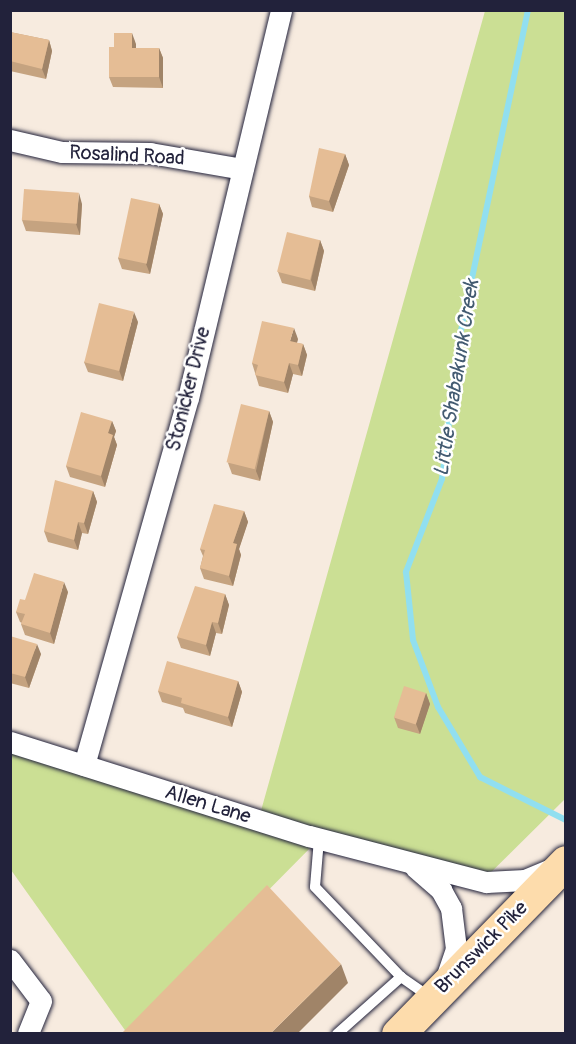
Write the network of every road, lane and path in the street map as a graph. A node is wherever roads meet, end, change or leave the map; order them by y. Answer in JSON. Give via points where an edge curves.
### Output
{"nodes":[{"id":1,"x":281,"y":10,"type":"edge"},
{"id":2,"x":10,"y":140,"type":"edge"},
{"id":3,"x":243,"y":169,"type":"junction"},
{"id":4,"x":10,"y":742,"type":"edge"},
{"id":5,"x":84,"y":765,"type":"junction"},
{"id":6,"x":319,"y":838,"type":"junction"},
{"id":7,"x":407,"y":862,"type":"junction"},
{"id":8,"x":564,"y":864,"type":"edge"},
{"id":9,"x":10,"y":960,"type":"edge"},
{"id":10,"x":400,"y":977,"type":"junction"},
{"id":11,"x":435,"y":993,"type":"junction"},
{"id":12,"x":28,"y":1034,"type":"edge"},
{"id":13,"x":337,"y":1034,"type":"edge"},
{"id":14,"x":398,"y":1034,"type":"edge"}],
"edges":[{"from":1,"to":3,"type":"street","name":"Stonicker Drive"},
{"from":2,"to":3,"type":"street","name":"Rosalind Road","via":[[62,152],[150,153]]},
{"from":3,"to":5,"type":"street","name":"Stonicker Drive","via":[[188,398]]},
{"from":4,"to":5,"type":"street","name":"Allen Lane"},
{"from":5,"to":6,"type":"street","name":"Allen Lane"},
{"from":6,"to":7,"type":"street","name":"Allen Lane"},
{"from":6,"to":10,"type":"lane","via":[[315,887]]},
{"from":7,"to":8,"type":"street","name":"Allen Lane","via":[[501,884]]},
{"from":7,"to":11,"type":"street","name":"Allen Lane","via":[[427,874],[451,909],[456,949]]},
{"from":8,"to":11,"type":"main road","name":"Brunswick Pike"},
{"from":9,"to":12,"type":"street","via":[[41,1001]]},
{"from":10,"to":11,"type":"lane"},
{"from":10,"to":13,"type":"lane"},
{"from":11,"to":14,"type":"main road","name":"Brunswick Pike"}]}
